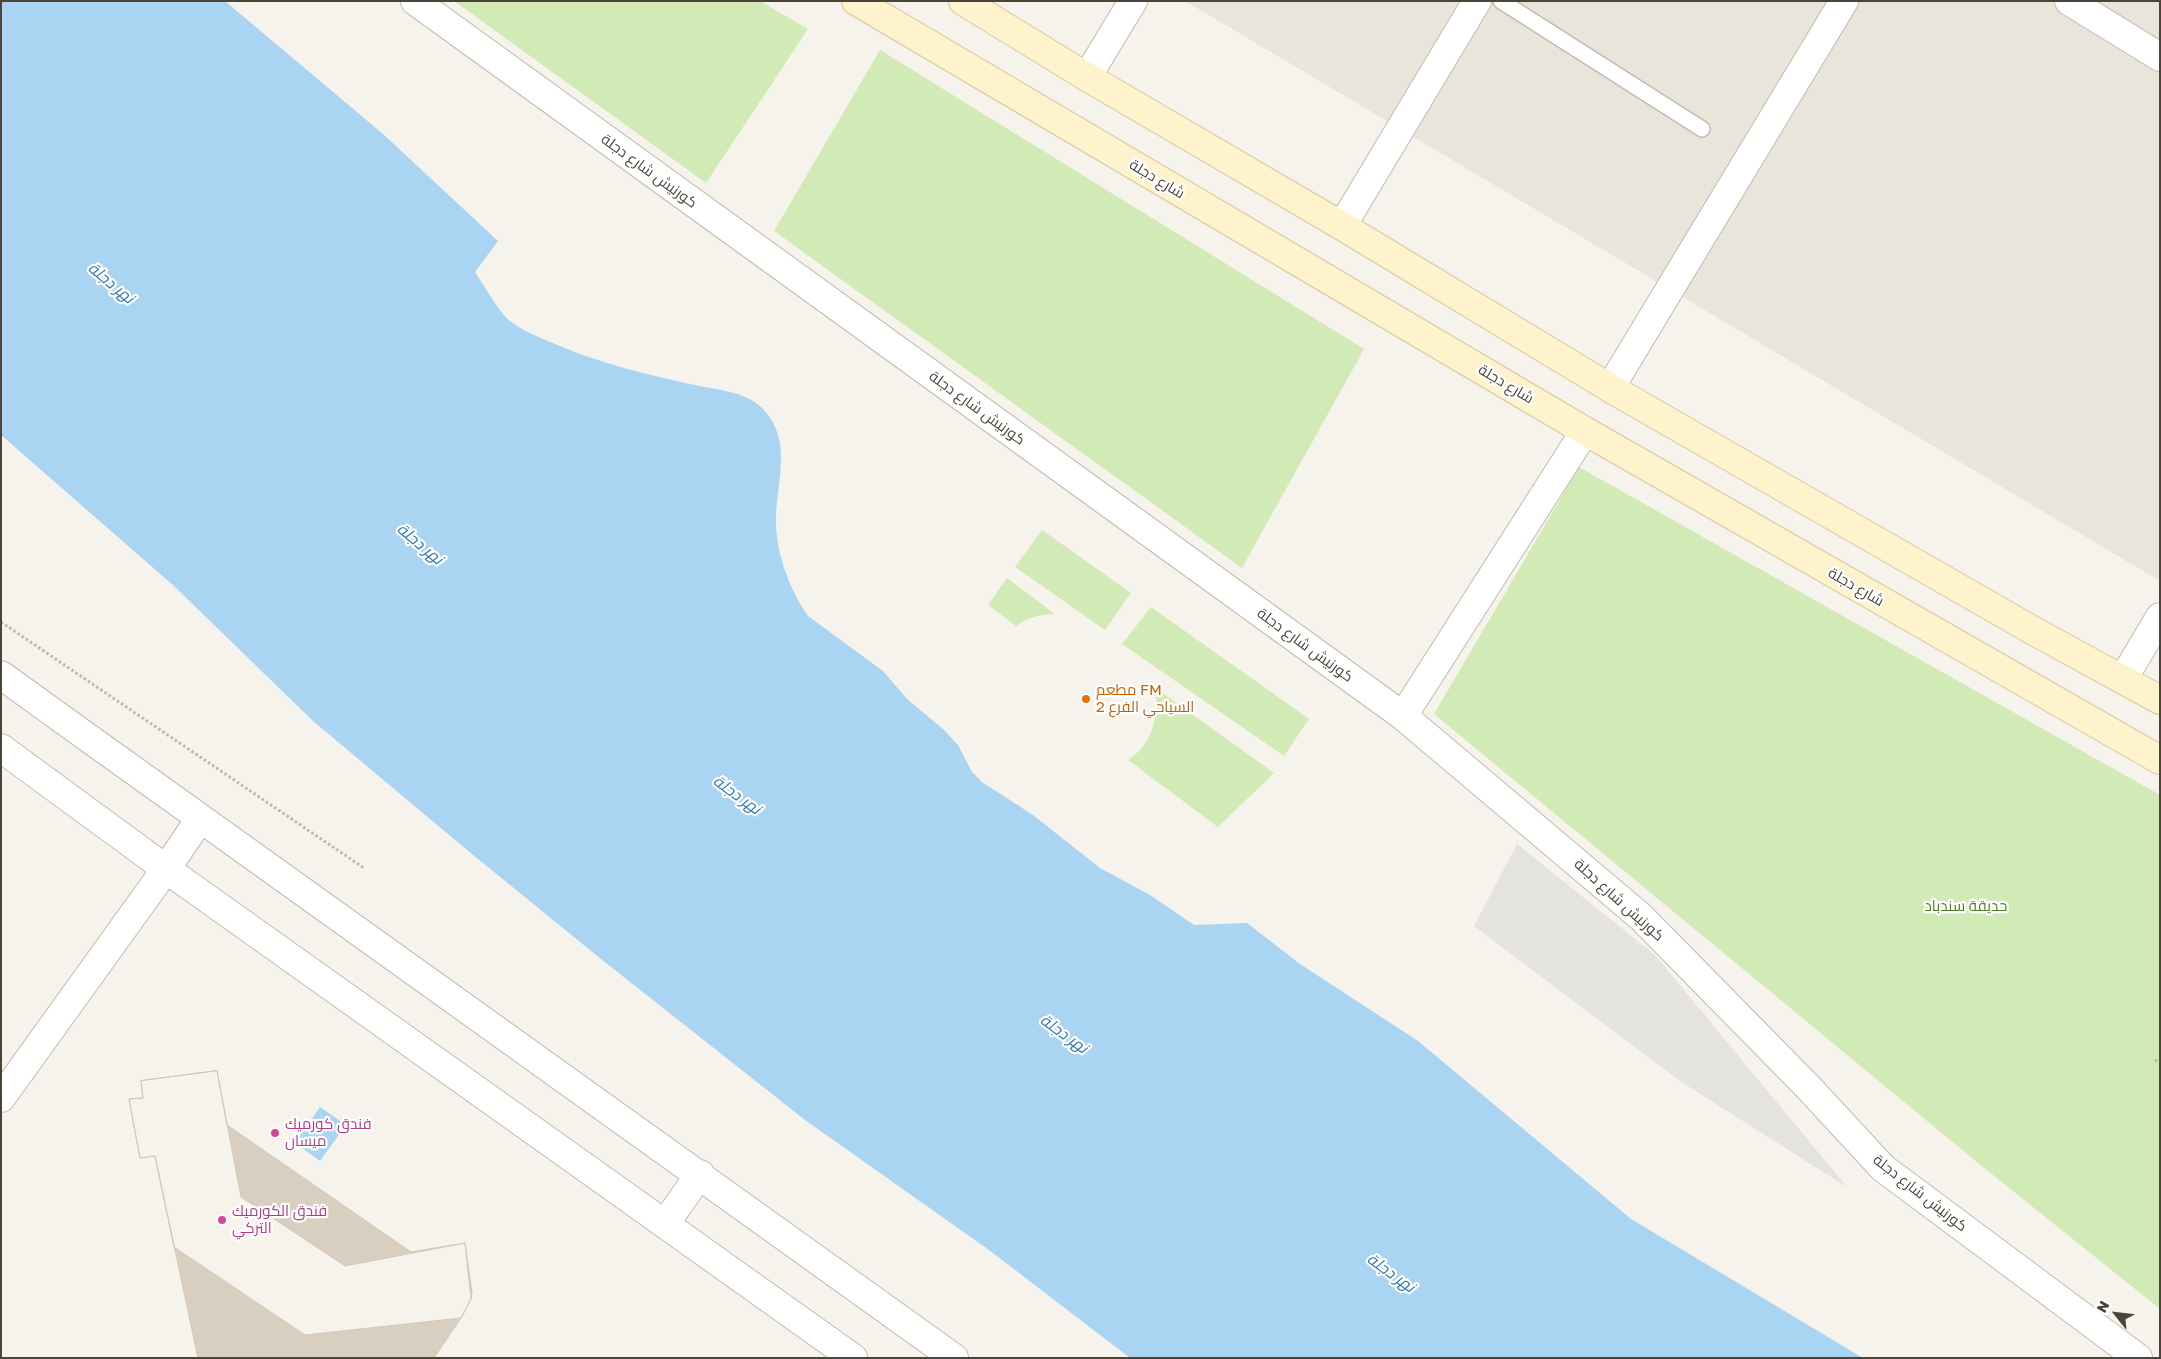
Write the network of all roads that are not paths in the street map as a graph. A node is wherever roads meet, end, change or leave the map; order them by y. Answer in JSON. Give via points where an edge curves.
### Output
{"nodes":[{"id":1,"x":415,"y":1,"type":"edge"},
{"id":2,"x":856,"y":1,"type":"edge"},
{"id":3,"x":963,"y":1,"type":"edge"},
{"id":4,"x":1133,"y":1,"type":"edge"},
{"id":5,"x":1477,"y":1,"type":"edge"},
{"id":6,"x":1501,"y":1,"type":"edge"},
{"id":7,"x":1844,"y":1,"type":"edge"},
{"id":8,"x":2069,"y":1,"type":"edge"},
{"id":9,"x":2160,"y":57,"type":"edge"},
{"id":10,"x":1087,"y":77,"type":"junction"},
{"id":11,"x":1702,"y":129,"type":"dead end"},
{"id":12,"x":1342,"y":226,"type":"junction"},
{"id":13,"x":1610,"y":388,"type":"junction"},
{"id":14,"x":1585,"y":431,"type":"junction"},
{"id":15,"x":2160,"y":617,"type":"edge"},
{"id":16,"x":1,"y":675,"type":"edge"},
{"id":17,"x":2123,"y":679,"type":"junction"},
{"id":18,"x":2160,"y":700,"type":"edge"},
{"id":19,"x":1403,"y":716,"type":"junction"},
{"id":20,"x":1,"y":748,"type":"edge"},
{"id":21,"x":2160,"y":760,"type":"edge"},
{"id":22,"x":200,"y":819,"type":"junction"},
{"id":23,"x":166,"y":869,"type":"junction"},
{"id":24,"x":1,"y":1098,"type":"edge"},
{"id":25,"x":700,"y":1174,"type":"junction"},
{"id":26,"x":665,"y":1224,"type":"junction"},
{"id":27,"x":853,"y":1358,"type":"edge"},
{"id":28,"x":954,"y":1358,"type":"edge"},
{"id":29,"x":2138,"y":1358,"type":"edge"}],
"edges":[{"from":1,"to":19,"type":"street","name":"كورنيش شارع دجلة"},
{"from":2,"to":14,"type":"main road","name":"شارع دجلة"},
{"from":3,"to":10,"type":"main road"},
{"from":4,"to":10,"type":"street"},
{"from":5,"to":12,"type":"street"},
{"from":6,"to":11,"type":"lane"},
{"from":7,"to":13,"type":"street"},
{"from":8,"to":9,"type":"street"},
{"from":10,"to":12,"type":"main road"},
{"from":12,"to":13,"type":"main road"},
{"from":13,"to":17,"type":"main road"},
{"from":14,"to":19,"type":"street"},
{"from":14,"to":21,"type":"main road","name":"شارع دجلة"},
{"from":15,"to":17,"type":"street"},
{"from":16,"to":22,"type":"street"},
{"from":17,"to":18,"type":"main road"},
{"from":19,"to":29,"type":"street","name":"كورنيش شارع دجلة","via":[[1641,917],[1883,1168]]},
{"from":20,"to":23,"type":"street"},
{"from":22,"to":23,"type":"street"},
{"from":22,"to":25,"type":"street"},
{"from":23,"to":24,"type":"street"},
{"from":23,"to":26,"type":"street"},
{"from":25,"to":26,"type":"street"},
{"from":25,"to":28,"type":"street"},
{"from":26,"to":27,"type":"street"}]}
